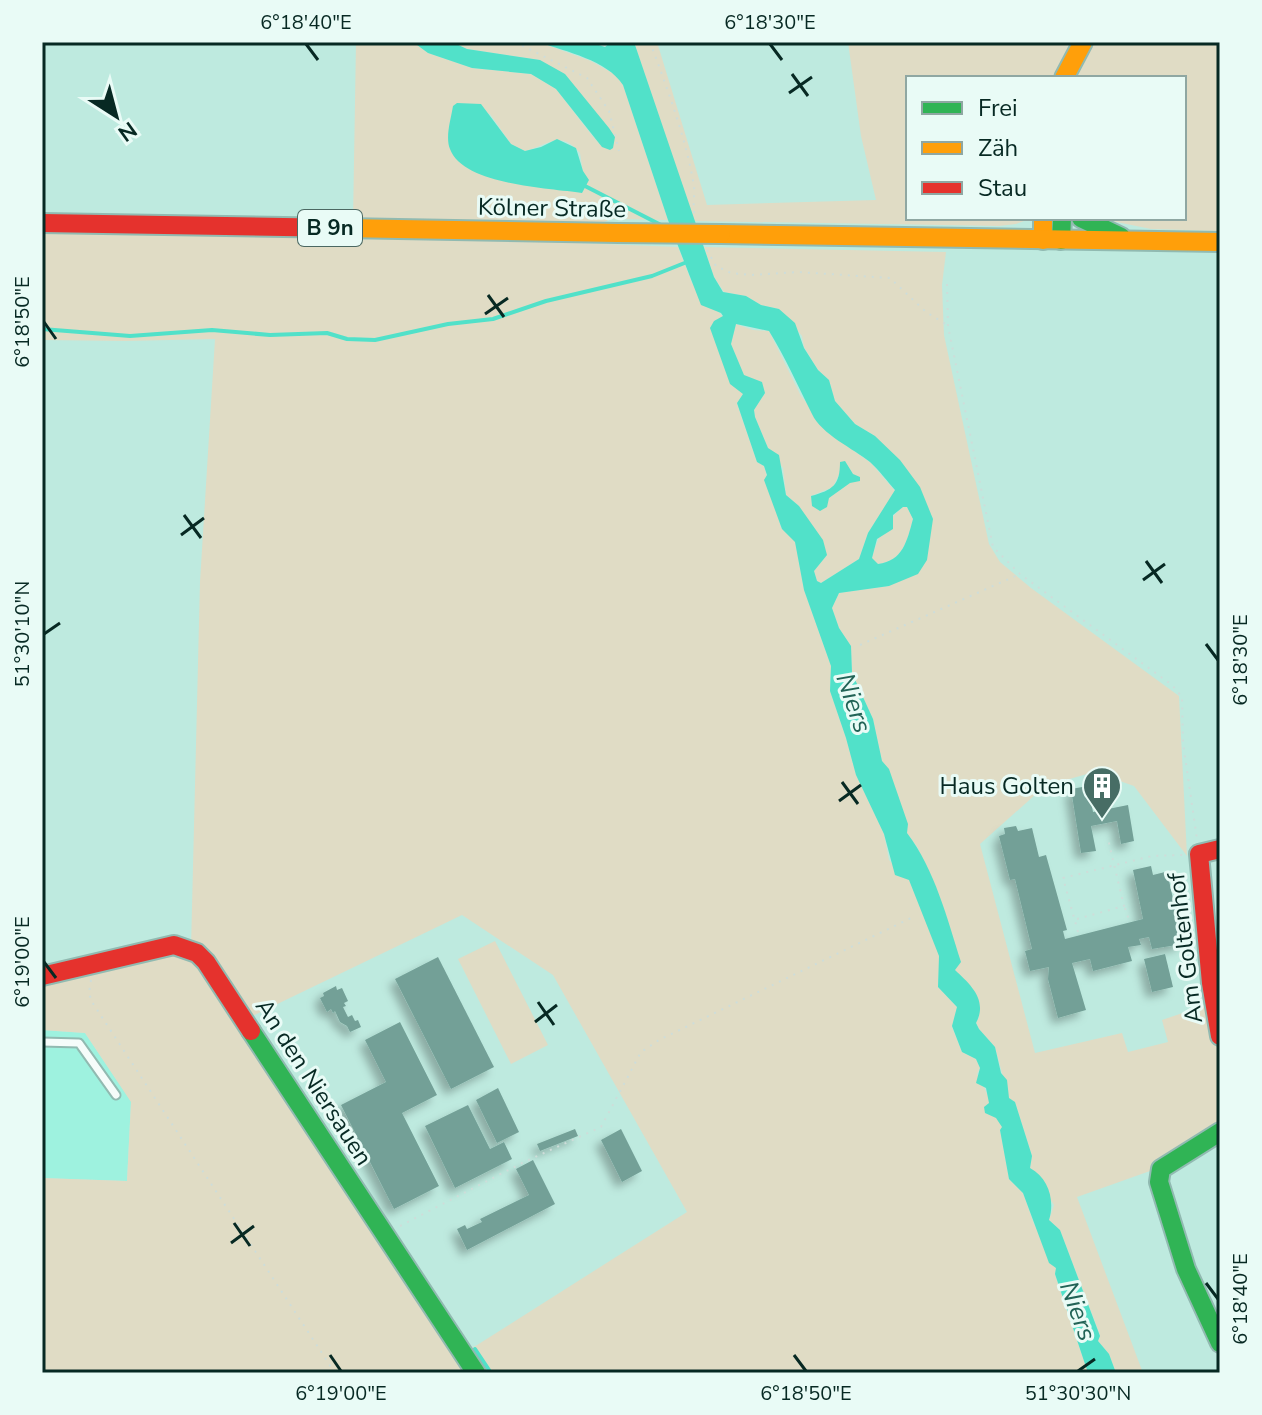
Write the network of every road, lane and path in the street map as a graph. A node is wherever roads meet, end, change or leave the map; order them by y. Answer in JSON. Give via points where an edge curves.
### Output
{"nodes":[{"id":1,"x":515,"y":42,"type":"edge"},
{"id":2,"x":1083,"y":42,"type":"edge"},
{"id":3,"x":1065,"y":76,"type":"edge"},
{"id":4,"x":619,"y":151,"type":"dead end"},
{"id":5,"x":1044,"y":220,"type":"edge"},
{"id":6,"x":1061,"y":220,"type":"edge"},
{"id":7,"x":1085,"y":220,"type":"edge"},
{"id":8,"x":42,"y":223,"type":"edge"},
{"id":9,"x":1052,"y":240,"type":"junction"},
{"id":10,"x":1128,"y":241,"type":"junction"},
{"id":11,"x":1220,"y":242,"type":"edge"},
{"id":12,"x":947,"y":284,"type":"dead end"},
{"id":13,"x":1020,"y":574,"type":"junction"},
{"id":14,"x":860,"y":645,"type":"dead end"},
{"id":15,"x":1108,"y":839,"type":"dead end"},
{"id":16,"x":1220,"y":849,"type":"edge"},
{"id":17,"x":1199,"y":854,"type":"junction"},
{"id":18,"x":1114,"y":865,"type":"junction"},
{"id":19,"x":1124,"y":906,"type":"junction"},
{"id":20,"x":911,"y":918,"type":"dead end"},
{"id":21,"x":1075,"y":920,"type":"junction"},
{"id":22,"x":1129,"y":920,"type":"dead end"},
{"id":23,"x":1078,"y":932,"type":"dead end"},
{"id":24,"x":98,"y":974,"type":"dead end"},
{"id":25,"x":42,"y":976,"type":"edge"},
{"id":26,"x":1220,"y":1036,"type":"edge"},
{"id":27,"x":42,"y":1042,"type":"edge"},
{"id":28,"x":116,"y":1095,"type":"dead end"},
{"id":29,"x":1220,"y":1132,"type":"edge"},
{"id":30,"x":385,"y":1234,"type":"junction"},
{"id":31,"x":1220,"y":1343,"type":"edge"},
{"id":32,"x":335,"y":1373,"type":"edge"},
{"id":33,"x":476,"y":1373,"type":"edge"}],
"edges":[{"from":1,"to":4,"type":"path","via":[[587,78],[609,111]]},
{"from":2,"to":3,"type":"main road"},
{"from":5,"to":9,"type":"main road"},
{"from":6,"to":9,"type":"main road"},
{"from":7,"to":10,"type":"main road"},
{"from":8,"to":9,"type":"main road","name":"Kölner Straße","number":"B 9n","bridge":true},
{"from":9,"to":10,"type":"main road","name":"Kölner Straße"},
{"from":10,"to":11,"type":"main road","name":"Kölner Straße"},
{"from":12,"to":13,"type":"path","via":[[948,326],[993,547]]},
{"from":13,"to":14,"type":"path"},
{"from":13,"to":17,"type":"path","via":[[1182,697]]},
{"from":15,"to":18,"type":"path"},
{"from":16,"to":17,"type":"main road"},
{"from":17,"to":18,"type":"path","via":[[1152,856]]},
{"from":17,"to":26,"type":"main road","name":"Am Goltenhof"},
{"from":18,"to":19,"type":"path"},
{"from":18,"to":21,"type":"path","via":[[1063,878]]},
{"from":19,"to":21,"type":"path"},
{"from":19,"to":22,"type":"path"},
{"from":20,"to":30,"type":"path","via":[[659,1040],[641,1052],[601,1127]]},
{"from":21,"to":23,"type":"path"},
{"from":24,"to":32,"type":"path","via":[[90,982],[92,1002]]},
{"from":25,"to":30,"type":"main road","name":"An den Niersauen","via":[[174,945],[197,953]]},
{"from":27,"to":28,"type":"lane","via":[[79,1043]]},
{"from":29,"to":31,"type":"main road","via":[[1161,1169],[1159,1182],[1186,1269]]},
{"from":30,"to":33,"type":"main road","name":"An den Niersauen"}]}
